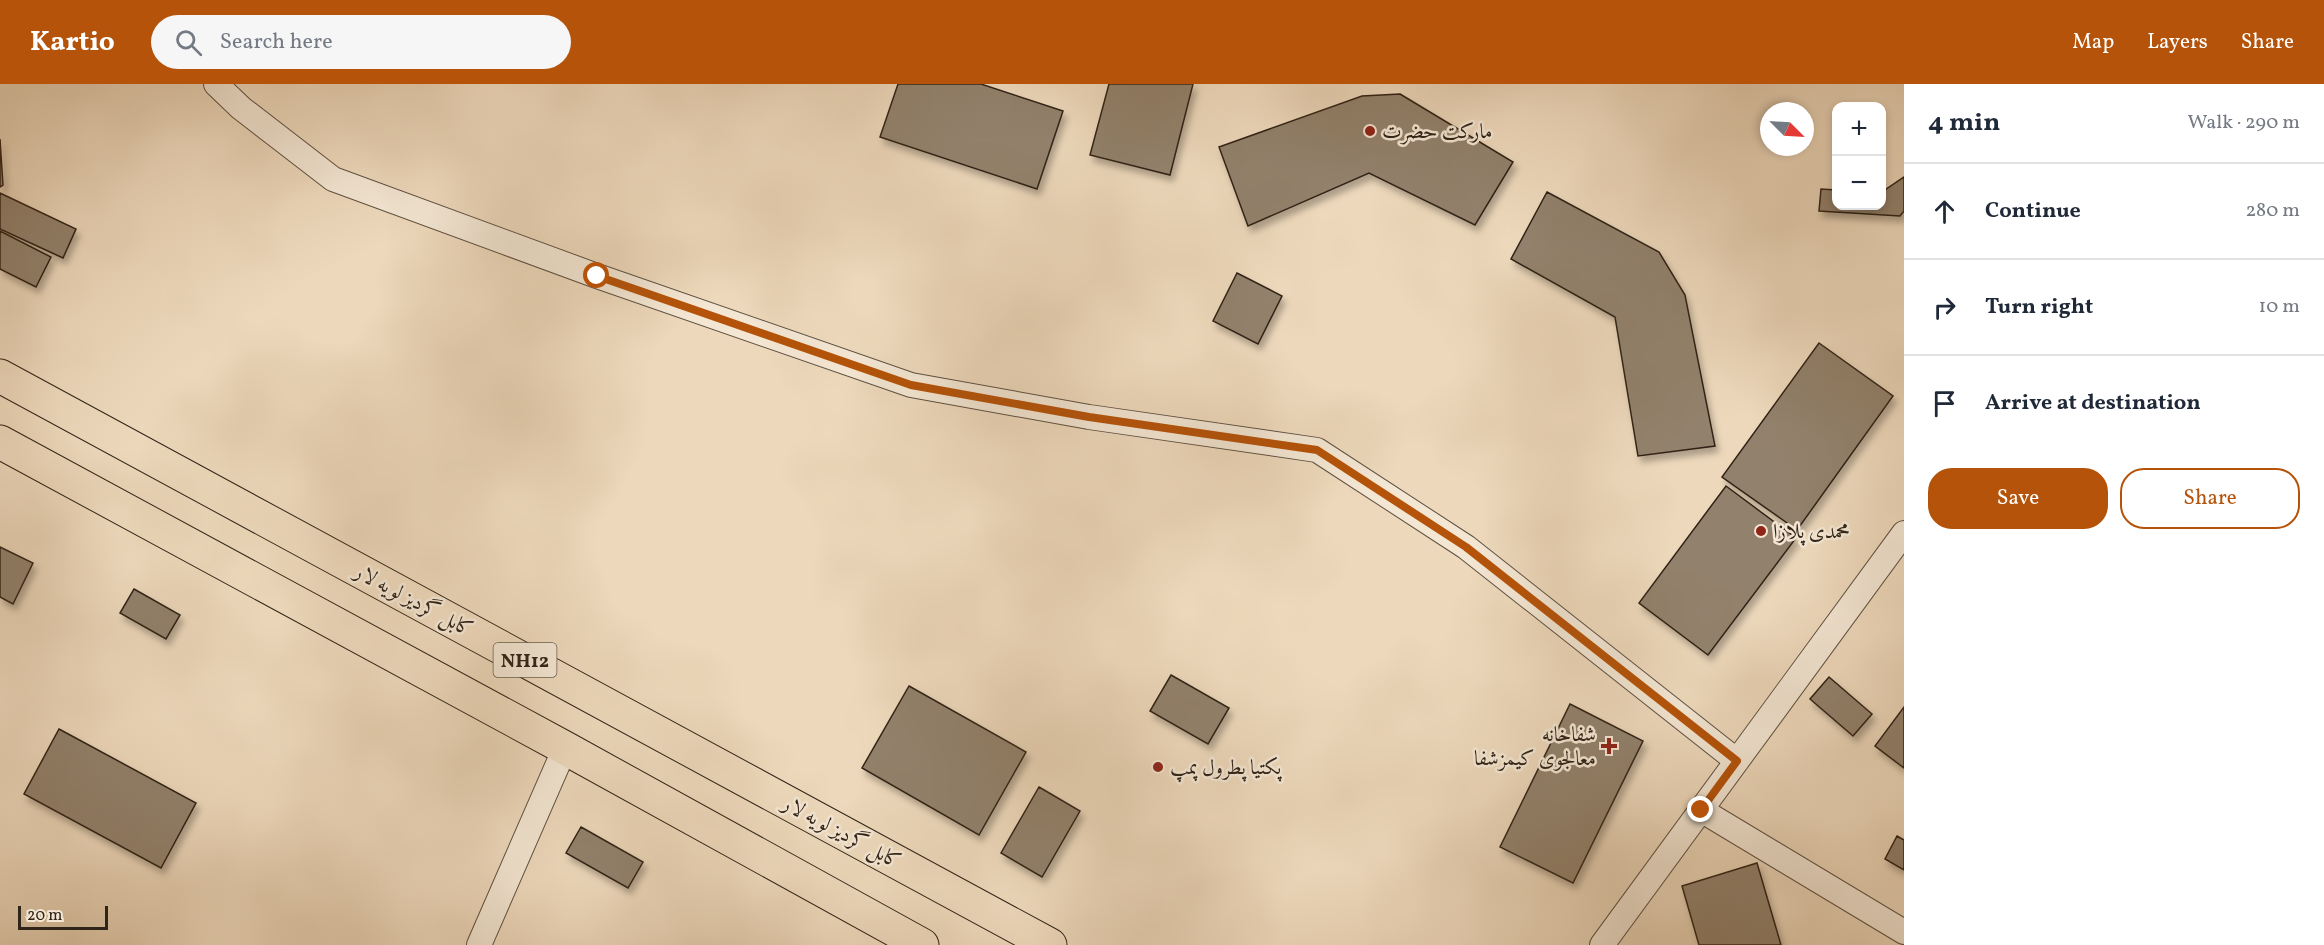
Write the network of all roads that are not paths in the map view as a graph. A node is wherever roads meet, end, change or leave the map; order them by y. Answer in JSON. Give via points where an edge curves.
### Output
{"nodes":[{"id":1,"x":216,"y":84,"type":"edge"},
{"id":2,"x":0,"y":376,"type":"edge"},
{"id":3,"x":0,"y":442,"type":"edge"},
{"id":4,"x":1904,"y":533,"type":"edge"},
{"id":5,"x":565,"y":748,"type":"junction"},
{"id":6,"x":1737,"y":761,"type":"junction"},
{"id":7,"x":1701,"y":810,"type":"junction"},
{"id":8,"x":1904,"y":932,"type":"edge"},
{"id":9,"x":478,"y":945,"type":"edge"},
{"id":10,"x":922,"y":945,"type":"edge"},
{"id":11,"x":1050,"y":945,"type":"edge"},
{"id":12,"x":1602,"y":945,"type":"edge"}],
"edges":[{"from":1,"to":6,"type":"street","via":[[333,179],[911,385],[1089,417],[1317,450],[1466,547]]},
{"from":2,"to":11,"type":"highway","name":"کابل گردیز لویه لار","number":"NH12"},
{"from":3,"to":5,"type":"highway","number":"NH12"},
{"from":4,"to":6,"type":"street"},
{"from":5,"to":9,"type":"street"},
{"from":5,"to":10,"type":"highway","number":"NH12"},
{"from":6,"to":7,"type":"street"},
{"from":7,"to":8,"type":"street"},
{"from":7,"to":12,"type":"street"}]}
